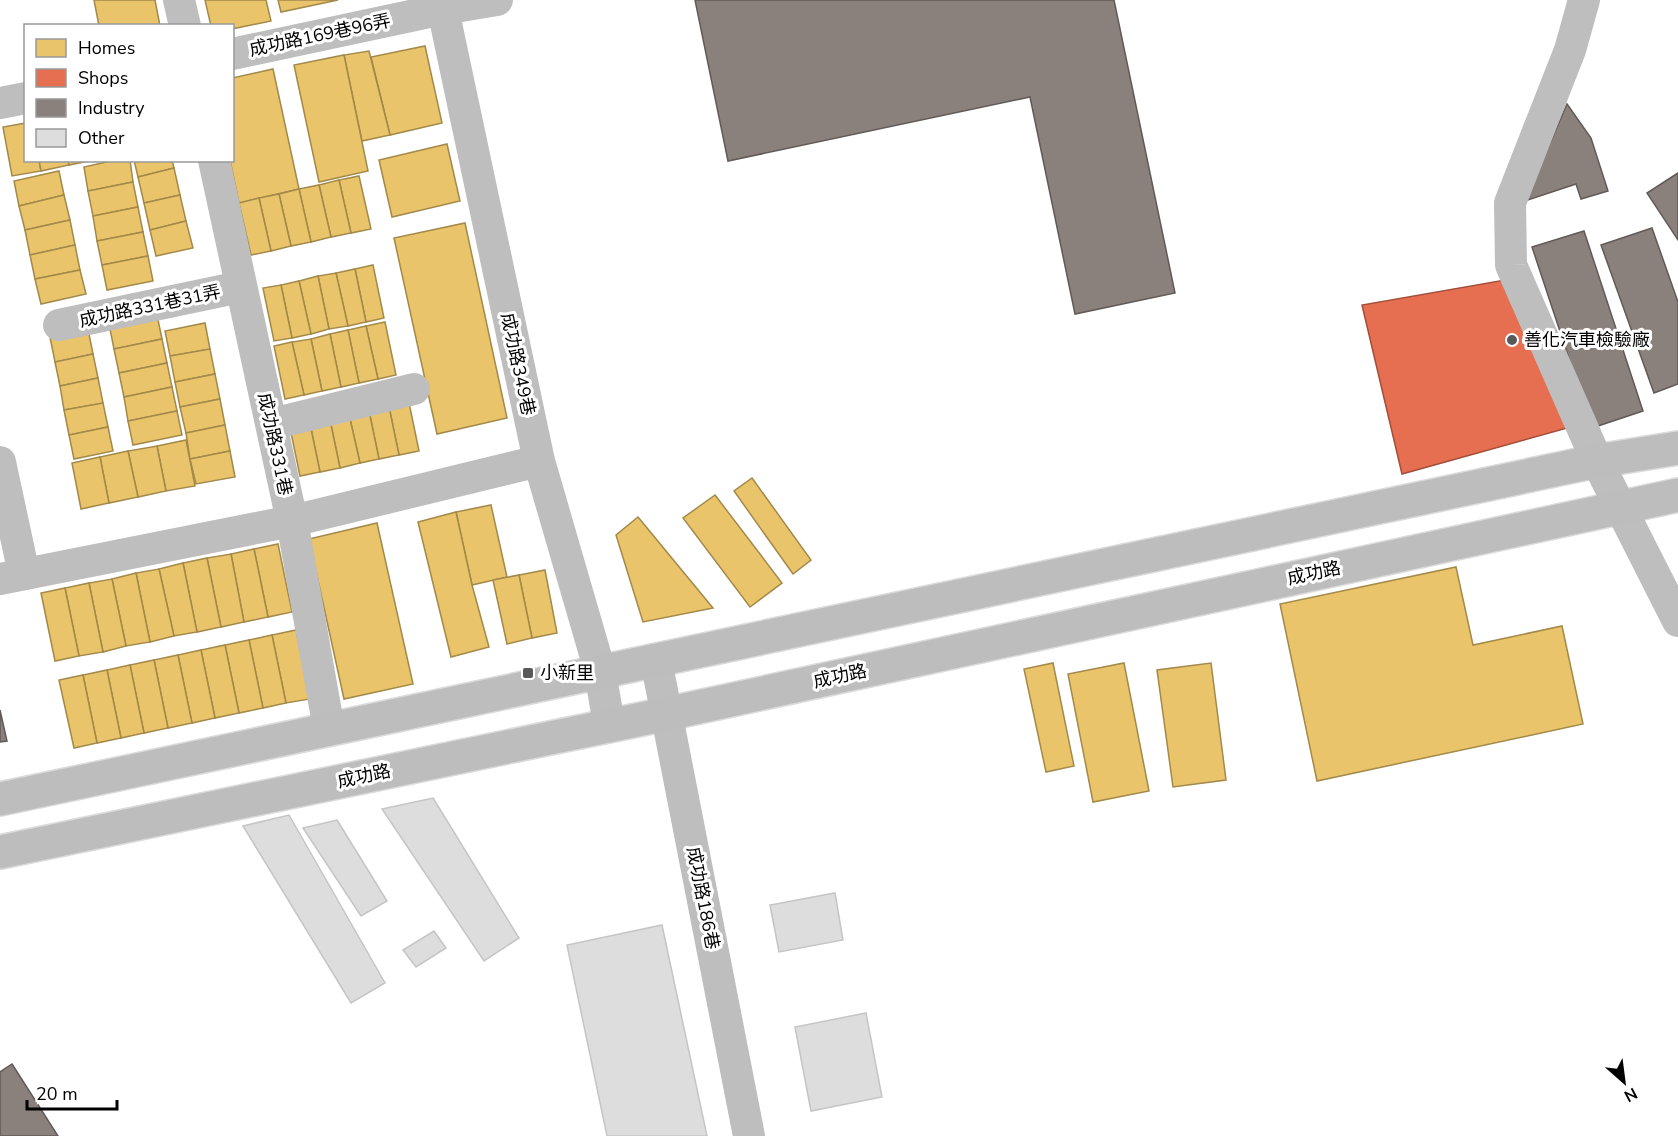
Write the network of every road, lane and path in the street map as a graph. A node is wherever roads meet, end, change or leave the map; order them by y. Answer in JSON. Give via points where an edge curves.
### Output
{"nodes":[{"id":1,"x":179,"y":0,"type":"edge"},
{"id":2,"x":497,"y":0,"type":"edge"},
{"id":3,"x":1584,"y":0,"type":"edge"},
{"id":4,"x":442,"y":5,"type":"edge"},
{"id":5,"x":185,"y":24,"type":"edge"},
{"id":6,"x":234,"y":54,"type":"edge"},
{"id":7,"x":24,"y":98,"type":"edge"},
{"id":8,"x":0,"y":104,"type":"edge"},
{"id":9,"x":214,"y":162,"type":"edge"},
{"id":10,"x":240,"y":287,"type":"junction"},
{"id":11,"x":59,"y":325,"type":"dead end"},
{"id":12,"x":414,"y":389,"type":"dead end"},
{"id":13,"x":272,"y":424,"type":"junction"},
{"id":14,"x":1678,"y":448,"type":"edge"},
{"id":15,"x":539,"y":461,"type":"junction"},
{"id":16,"x":1597,"y":461,"type":"junction"},
{"id":17,"x":0,"y":462,"type":"edge"},
{"id":18,"x":1678,"y":495,"type":"edge"},
{"id":19,"x":1620,"y":506,"type":"junction"},
{"id":20,"x":292,"y":521,"type":"junction"},
{"id":21,"x":12,"y":577,"type":"edge"},
{"id":22,"x":1678,"y":621,"type":"edge"},
{"id":23,"x":656,"y":660,"type":"junction"},
{"id":24,"x":600,"y":671,"type":"junction"},
{"id":25,"x":666,"y":714,"type":"junction"},
{"id":26,"x":609,"y":725,"type":"junction"},
{"id":27,"x":329,"y":729,"type":"junction"},
{"id":28,"x":0,"y":799,"type":"edge"},
{"id":29,"x":0,"y":852,"type":"edge"},
{"id":30,"x":749,"y":1136,"type":"edge"}],
"edges":[{"from":1,"to":5,"type":"street"},
{"from":2,"to":4,"type":"street","name":"成功路169巷96弄"},
{"from":3,"to":16,"type":"street","via":[[1570,50],[1510,203],[1511,265]]},
{"from":4,"to":6,"type":"street","name":"成功路169巷96弄"},
{"from":4,"to":15,"type":"street","name":"成功路349巷"},
{"from":7,"to":8,"type":"street"},
{"from":9,"to":10,"type":"street","name":"成功路331巷"},
{"from":10,"to":11,"type":"street","name":"成功路331巷31弄"},
{"from":10,"to":13,"type":"street","name":"成功路331巷"},
{"from":12,"to":13,"type":"street"},
{"from":13,"to":20,"type":"street","name":"成功路331巷"},
{"from":14,"to":16,"type":"main road"},
{"from":15,"to":20,"type":"street"},
{"from":15,"to":24,"type":"street","name":"成功路349巷"},
{"from":16,"to":19,"type":"street"},
{"from":16,"to":23,"type":"main road"},
{"from":17,"to":21,"type":"street"},
{"from":18,"to":19,"type":"main road","name":"成功路"},
{"from":19,"to":22,"type":"street"},
{"from":19,"to":25,"type":"main road","name":"成功路"},
{"from":20,"to":21,"type":"street"},
{"from":20,"to":27,"type":"street","name":"成功路331巷"},
{"from":23,"to":24,"type":"main road"},
{"from":23,"to":25,"type":"street","name":"成功路186巷"},
{"from":24,"to":26,"type":"street","name":"成功路349巷"},
{"from":24,"to":27,"type":"main road"},
{"from":25,"to":26,"type":"main road","name":"成功路"},
{"from":25,"to":30,"type":"street","name":"成功路186巷"},
{"from":26,"to":29,"type":"main road","name":"成功路"},
{"from":27,"to":28,"type":"main road"}]}
